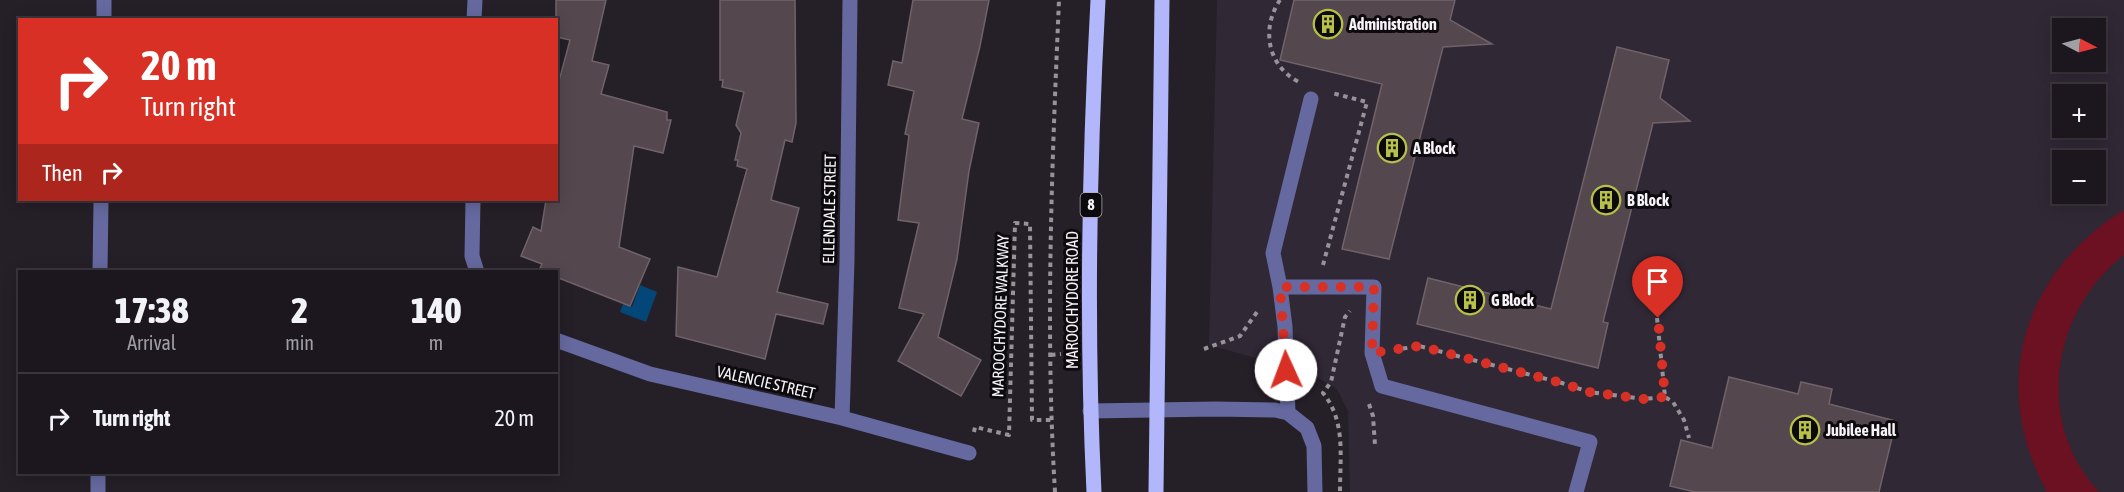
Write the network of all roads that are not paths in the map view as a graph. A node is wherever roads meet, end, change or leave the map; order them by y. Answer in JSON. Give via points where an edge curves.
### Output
{"nodes":[{"id":1,"x":104,"y":0,"type":"edge"},
{"id":2,"x":475,"y":0,"type":"edge"},
{"id":3,"x":850,"y":0,"type":"edge"},
{"id":4,"x":1098,"y":0,"type":"edge"},
{"id":5,"x":1162,"y":0,"type":"edge"},
{"id":6,"x":104,"y":18,"type":"edge"},
{"id":7,"x":474,"y":18,"type":"edge"},
{"id":8,"x":1311,"y":99,"type":"dead end"},
{"id":9,"x":101,"y":201,"type":"edge"},
{"id":10,"x":473,"y":201,"type":"edge"},
{"id":11,"x":100,"y":270,"type":"edge"},
{"id":12,"x":476,"y":270,"type":"edge"},
{"id":13,"x":1280,"y":287,"type":"junction"},
{"id":14,"x":558,"y":341,"type":"edge"},
{"id":15,"x":1156,"y":410,"type":"junction"},
{"id":16,"x":1090,"y":411,"type":"junction"},
{"id":17,"x":1288,"y":413,"type":"junction"},
{"id":18,"x":842,"y":418,"type":"junction"},
{"id":19,"x":969,"y":453,"type":"road end"},
{"id":20,"x":98,"y":474,"type":"edge"},
{"id":21,"x":98,"y":492,"type":"edge"},
{"id":22,"x":1094,"y":492,"type":"edge"},
{"id":23,"x":1156,"y":492,"type":"edge"},
{"id":24,"x":1315,"y":492,"type":"edge"},
{"id":25,"x":1576,"y":492,"type":"edge"}],
"edges":[{"from":1,"to":6,"type":"street"},
{"from":2,"to":7,"type":"street"},
{"from":3,"to":18,"type":"street","name":"ELLENDALE STREET"},
{"from":4,"to":16,"type":"main road","name":"MAROOCHYDORE ROAD","number":"8","via":[[1092,135]]},
{"from":5,"to":15,"type":"main road"},
{"from":8,"to":13,"type":"street","via":[[1273,253]]},
{"from":9,"to":11,"type":"street"},
{"from":10,"to":12,"type":"street","via":[[472,256]]},
{"from":13,"to":17,"type":"street"},
{"from":13,"to":25,"type":"street","via":[[1374,287],[1372,353],[1382,386],[1590,442]]},
{"from":14,"to":18,"type":"street","name":"VALENCIE STREET","via":[[650,374]]},
{"from":15,"to":16,"type":"street"},
{"from":15,"to":17,"type":"street"},
{"from":15,"to":23,"type":"main road"},
{"from":16,"to":22,"type":"main road","name":"MAROOCHYDORE ROAD","number":"8"},
{"from":17,"to":24,"type":"street","via":[[1307,428],[1314,446]]},
{"from":18,"to":19,"type":"street","name":"VALENCIE STREET"},
{"from":20,"to":21,"type":"street"}]}
